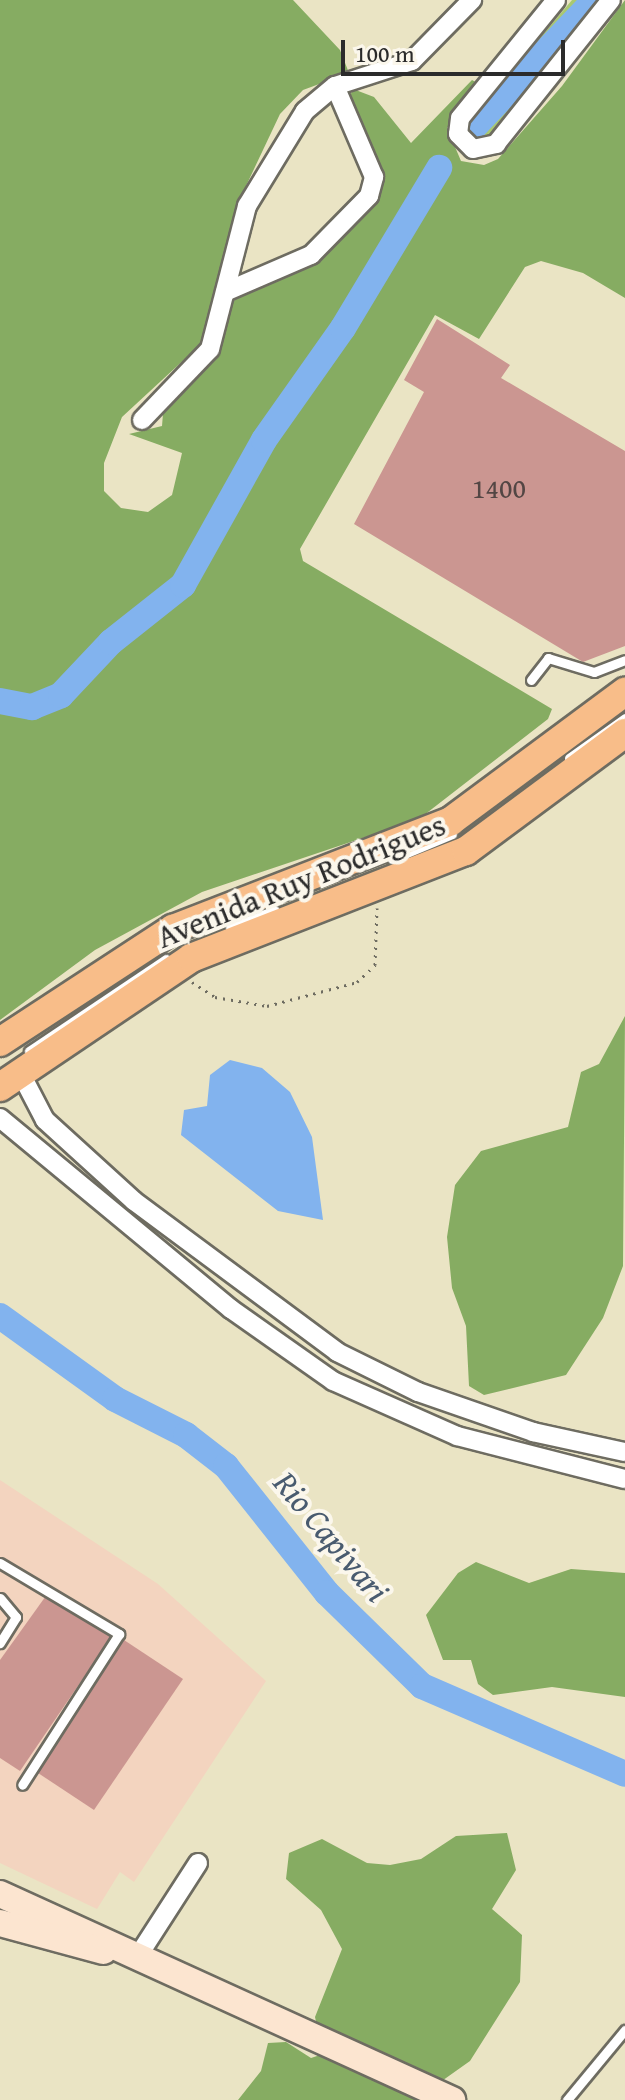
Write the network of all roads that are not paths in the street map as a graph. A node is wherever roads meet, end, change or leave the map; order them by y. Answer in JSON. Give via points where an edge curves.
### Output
{"nodes":[{"id":1,"x":472,"y":0,"type":"edge"},
{"id":2,"x":556,"y":0,"type":"edge"},
{"id":3,"x":611,"y":0,"type":"edge"},
{"id":4,"x":335,"y":86,"type":"junction"},
{"id":5,"x":225,"y":292,"type":"junction"},
{"id":6,"x":142,"y":420,"type":"dead end"},
{"id":7,"x":625,"y":660,"type":"edge"},
{"id":8,"x":531,"y":680,"type":"dead end"},
{"id":9,"x":625,"y":692,"type":"edge"},
{"id":10,"x":625,"y":707,"type":"edge"},
{"id":11,"x":625,"y":718,"type":"edge"},
{"id":12,"x":618,"y":737,"type":"edge"},
{"id":13,"x":0,"y":1042,"type":"edge"},
{"id":14,"x":5,"y":1072,"type":"edge"},
{"id":15,"x":0,"y":1118,"type":"edge"},
{"id":16,"x":418,"y":1392,"type":"junction"},
{"id":17,"x":412,"y":1418,"type":"junction"},
{"id":18,"x":575,"y":1443,"type":"junction"},
{"id":19,"x":625,"y":1452,"type":"edge"},
{"id":20,"x":569,"y":1470,"type":"junction"},
{"id":21,"x":625,"y":1479,"type":"edge"},
{"id":22,"x":0,"y":1563,"type":"edge"},
{"id":23,"x":0,"y":1598,"type":"edge"},
{"id":24,"x":0,"y":1643,"type":"edge"},
{"id":25,"x":22,"y":1785,"type":"dead end"},
{"id":26,"x":198,"y":1863,"type":"dead end"},
{"id":27,"x":9,"y":1898,"type":"edge"},
{"id":28,"x":1,"y":1925,"type":"edge"},
{"id":29,"x":138,"y":1951,"type":"junction"},
{"id":30,"x":625,"y":2030,"type":"edge"},
{"id":31,"x":452,"y":2100,"type":"edge"},
{"id":32,"x":567,"y":2100,"type":"edge"}],
"edges":[{"from":1,"to":4,"type":"street","via":[[412,61]]},
{"from":2,"to":3,"type":"street","via":[[460,118],[458,134],[473,149],[496,144]]},
{"from":4,"to":5,"type":"street","via":[[305,111],[247,206]]},
{"from":4,"to":5,"type":"street","via":[[374,177],[369,196],[311,255]]},
{"from":5,"to":6,"type":"street","via":[[210,349]]},
{"from":7,"to":8,"type":"lane","via":[[594,672],[548,658]]},
{"from":9,"to":13,"type":"main road","name":"Avenida Ruy Rodrigues","via":[[451,821],[173,929]]},
{"from":10,"to":14,"type":"lane","via":[[458,832],[179,940]]},
{"from":11,"to":14,"type":"lane","via":[[461,841],[186,948]]},
{"from":12,"to":14,"type":"main road","name":"Avenida Ruy Rodrigues","via":[[483,840],[178,965]]},
{"from":14,"to":16,"type":"street","via":[[45,1120],[134,1201],[337,1352]]},
{"from":15,"to":17,"type":"street","via":[[231,1309],[333,1381]]},
{"from":16,"to":17,"type":"street"},
{"from":16,"to":18,"type":"street"},
{"from":17,"to":20,"type":"street"},
{"from":18,"to":19,"type":"street"},
{"from":18,"to":20,"type":"street"},
{"from":20,"to":21,"type":"street"},
{"from":22,"to":25,"type":"lane","via":[[119,1634]]},
{"from":23,"to":24,"type":"lane","via":[[16,1617]]},
{"from":26,"to":29,"type":"street"},
{"from":27,"to":28,"type":"street"},
{"from":27,"to":29,"type":"street"},
{"from":28,"to":29,"type":"street","via":[[83,1949]]},
{"from":29,"to":31,"type":"street"},
{"from":30,"to":32,"type":"lane"}]}
